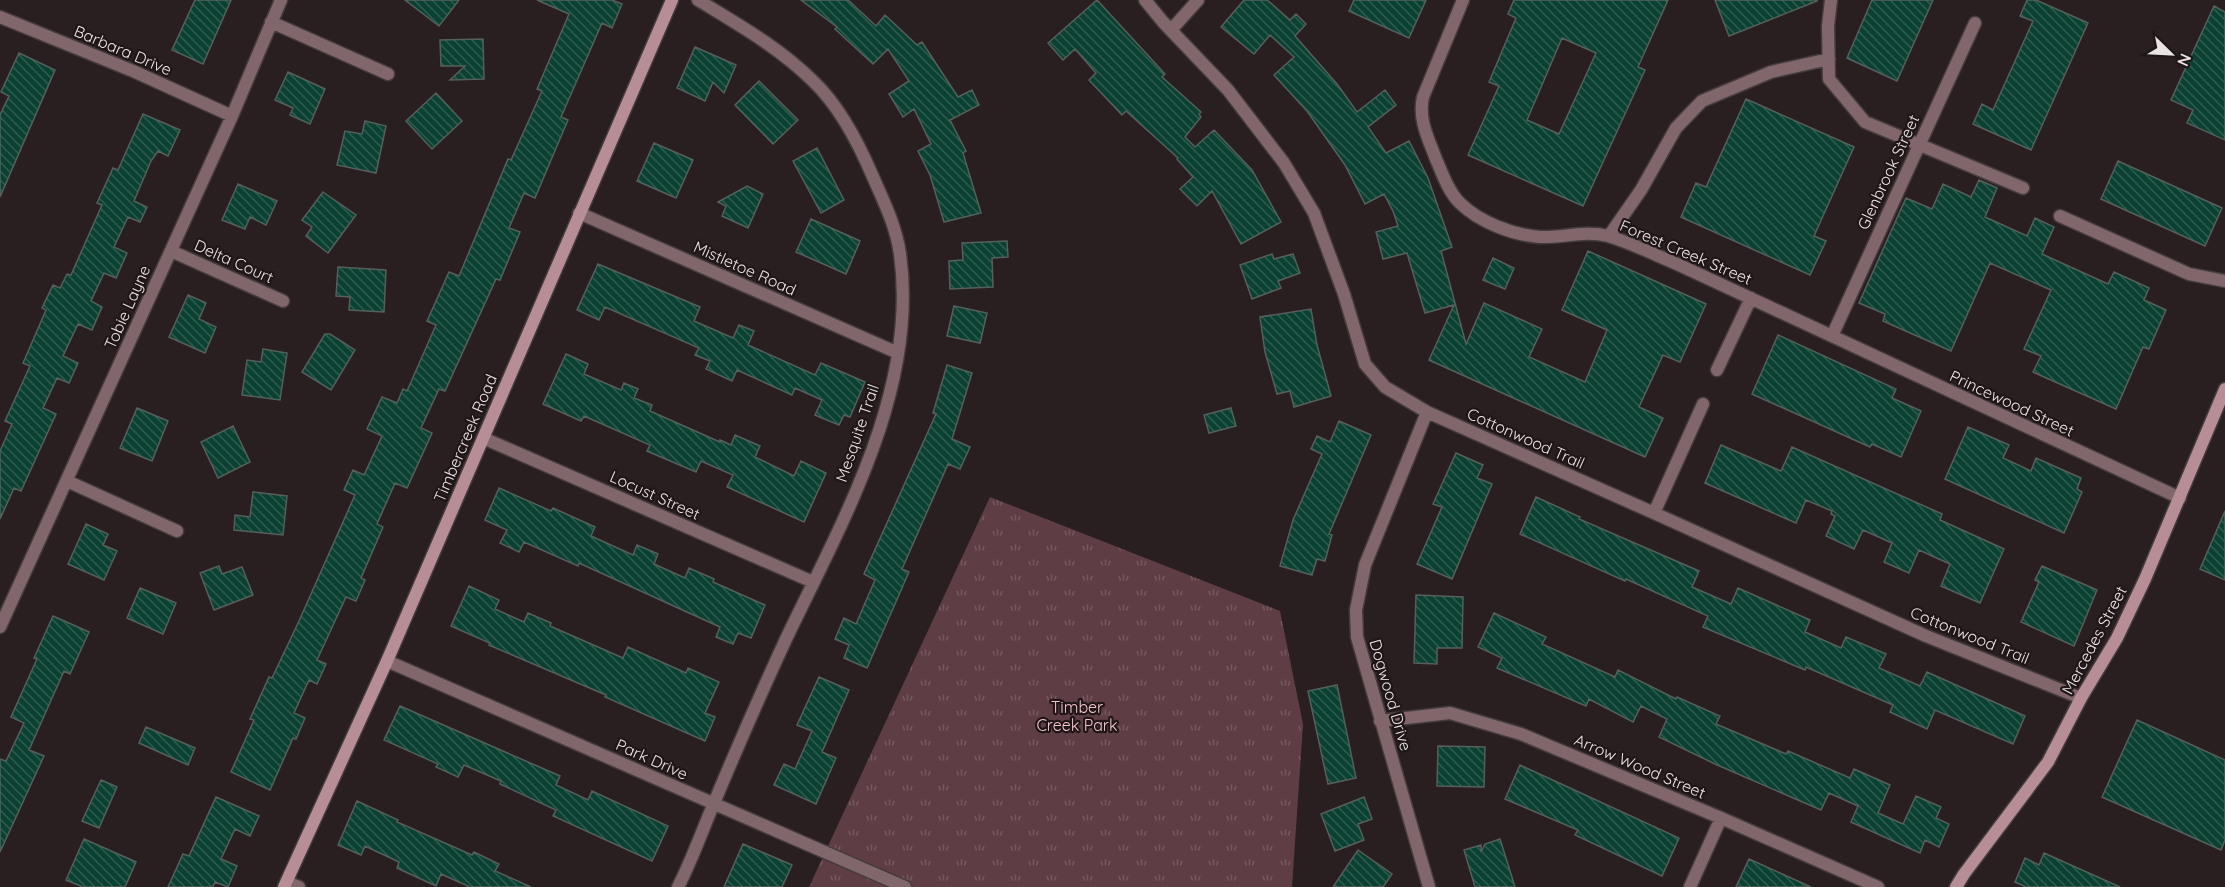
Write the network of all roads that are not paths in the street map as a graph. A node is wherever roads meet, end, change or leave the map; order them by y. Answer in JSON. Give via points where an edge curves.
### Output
{"nodes":[{"id":1,"x":281,"y":0,"type":"edge"},
{"id":2,"x":672,"y":0,"type":"edge"},
{"id":3,"x":698,"y":0,"type":"edge"},
{"id":4,"x":1145,"y":0,"type":"edge"},
{"id":5,"x":1198,"y":0,"type":"edge"},
{"id":6,"x":1463,"y":0,"type":"edge"},
{"id":7,"x":1831,"y":0,"type":"edge"},
{"id":8,"x":0,"y":17,"type":"edge"},
{"id":9,"x":272,"y":22,"type":"junction"},
{"id":10,"x":1975,"y":23,"type":"dead end"},
{"id":11,"x":1171,"y":30,"type":"junction"},
{"id":12,"x":1829,"y":59,"type":"junction"},
{"id":13,"x":388,"y":74,"type":"dead end"},
{"id":14,"x":232,"y":116,"type":"junction"},
{"id":15,"x":1919,"y":146,"type":"junction"},
{"id":16,"x":2023,"y":188,"type":"dead end"},
{"id":17,"x":579,"y":213,"type":"junction"},
{"id":18,"x":2060,"y":216,"type":"dead end"},
{"id":19,"x":1609,"y":236,"type":"junction"},
{"id":20,"x":171,"y":250,"type":"junction"},
{"id":21,"x":2225,"y":281,"type":"edge"},
{"id":22,"x":1750,"y":298,"type":"junction"},
{"id":23,"x":284,"y":301,"type":"dead end"},
{"id":24,"x":1832,"y":336,"type":"junction"},
{"id":25,"x":898,"y":353,"type":"junction"},
{"id":26,"x":1717,"y":370,"type":"dead end"},
{"id":27,"x":2225,"y":389,"type":"edge"},
{"id":28,"x":1703,"y":404,"type":"dead end"},
{"id":29,"x":1426,"y":412,"type":"junction"},
{"id":30,"x":483,"y":438,"type":"junction"},
{"id":31,"x":67,"y":481,"type":"junction"},
{"id":32,"x":2180,"y":498,"type":"junction"},
{"id":33,"x":1654,"y":513,"type":"junction"},
{"id":34,"x":177,"y":531,"type":"dead end"},
{"id":35,"x":813,"y":582,"type":"junction"},
{"id":36,"x":0,"y":627,"type":"edge"},
{"id":37,"x":387,"y":661,"type":"junction"},
{"id":38,"x":2081,"y":698,"type":"junction"},
{"id":39,"x":1380,"y":721,"type":"junction"},
{"id":40,"x":714,"y":804,"type":"junction"},
{"id":41,"x":1721,"y":818,"type":"junction"},
{"id":42,"x":286,"y":884,"type":"edge"},
{"id":43,"x":299,"y":887,"type":"edge"},
{"id":44,"x":678,"y":887,"type":"edge"},
{"id":45,"x":905,"y":887,"type":"edge"},
{"id":46,"x":1429,"y":887,"type":"edge"},
{"id":47,"x":1690,"y":887,"type":"edge"},
{"id":48,"x":1878,"y":887,"type":"edge"},
{"id":49,"x":1956,"y":887,"type":"edge"}],
"edges":[{"from":1,"to":9,"type":"street","name":"Tobie Layne"},
{"from":2,"to":17,"type":"street","name":"Timbercreek Road"},
{"from":3,"to":25,"type":"street","name":"Mesquite Trail","via":[[757,35],[816,83],[867,161],[892,220],[900,253],[903,298]]},
{"from":4,"to":11,"type":"street","name":"Cottonwood Trail"},
{"from":5,"to":11,"type":"street"},
{"from":6,"to":19,"type":"street","name":"Forest Creek Street","via":[[1420,110],[1441,172],[1458,202],[1471,213],[1510,231],[1540,237],[1585,232]]},
{"from":7,"to":12,"type":"street"},
{"from":8,"to":14,"type":"street","name":"Barbara Drive"},
{"from":9,"to":13,"type":"street"},
{"from":9,"to":14,"type":"street","name":"Tobie Layne"},
{"from":10,"to":15,"type":"street","name":"Glenbrook Street"},
{"from":11,"to":29,"type":"street","name":"Cottonwood Trail","via":[[1228,90],[1284,163],[1314,213],[1365,364],[1385,387]]},
{"from":12,"to":15,"type":"street","via":[[1829,79],[1865,122]]},
{"from":12,"to":19,"type":"street","via":[[1771,72],[1702,101],[1676,128]]},
{"from":14,"to":20,"type":"street","name":"Tobie Layne"},
{"from":15,"to":16,"type":"street"},
{"from":15,"to":24,"type":"street","name":"Glenbrook Street"},
{"from":17,"to":25,"type":"street","name":"Mistletoe Road"},
{"from":17,"to":30,"type":"street","name":"Timbercreek Road"},
{"from":18,"to":21,"type":"street","via":[[2189,274]]},
{"from":19,"to":22,"type":"street","name":"Forest Creek Street"},
{"from":20,"to":23,"type":"street","name":"Delta Court"},
{"from":20,"to":31,"type":"street","name":"Tobie Layne"},
{"from":22,"to":24,"type":"street","name":"Forest Creek Street"},
{"from":22,"to":26,"type":"street"},
{"from":24,"to":32,"type":"street","name":"Princewood Street"},
{"from":25,"to":35,"type":"street","name":"Mesquite Trail","via":[[882,424]]},
{"from":27,"to":32,"type":"street","name":"Mercedes Street"},
{"from":28,"to":33,"type":"street"},
{"from":29,"to":33,"type":"street","name":"Cottonwood Trail"},
{"from":29,"to":39,"type":"street","name":"Dogwood Drive","via":[[1365,565],[1356,610],[1357,637]]},
{"from":30,"to":35,"type":"street","name":"Locust Street"},
{"from":30,"to":37,"type":"street","name":"Timbercreek Road"},
{"from":31,"to":34,"type":"street"},
{"from":31,"to":36,"type":"street","name":"Tobie Layne"},
{"from":32,"to":38,"type":"street","name":"Mercedes Street","via":[[2117,638]]},
{"from":33,"to":38,"type":"street","name":"Cottonwood Trail","via":[[1926,636]]},
{"from":35,"to":40,"type":"street","name":"Mesquite Trail"},
{"from":37,"to":40,"type":"street","name":"Park Drive"},
{"from":37,"to":42,"type":"street","name":"Timbercreek Road"},
{"from":38,"to":49,"type":"street","name":"Mercedes Street","via":[[2048,762]]},
{"from":39,"to":41,"type":"street","name":"Arrow Wood Street","via":[[1450,713],[1521,734]]},
{"from":39,"to":46,"type":"street","name":"Dogwood Drive"},
{"from":40,"to":44,"type":"street","name":"Mesquite Trail"},
{"from":40,"to":45,"type":"street","name":"Park Drive"},
{"from":41,"to":47,"type":"street"},
{"from":41,"to":48,"type":"street","name":"Arrow Wood Street"},
{"from":42,"to":43,"type":"street"}]}
